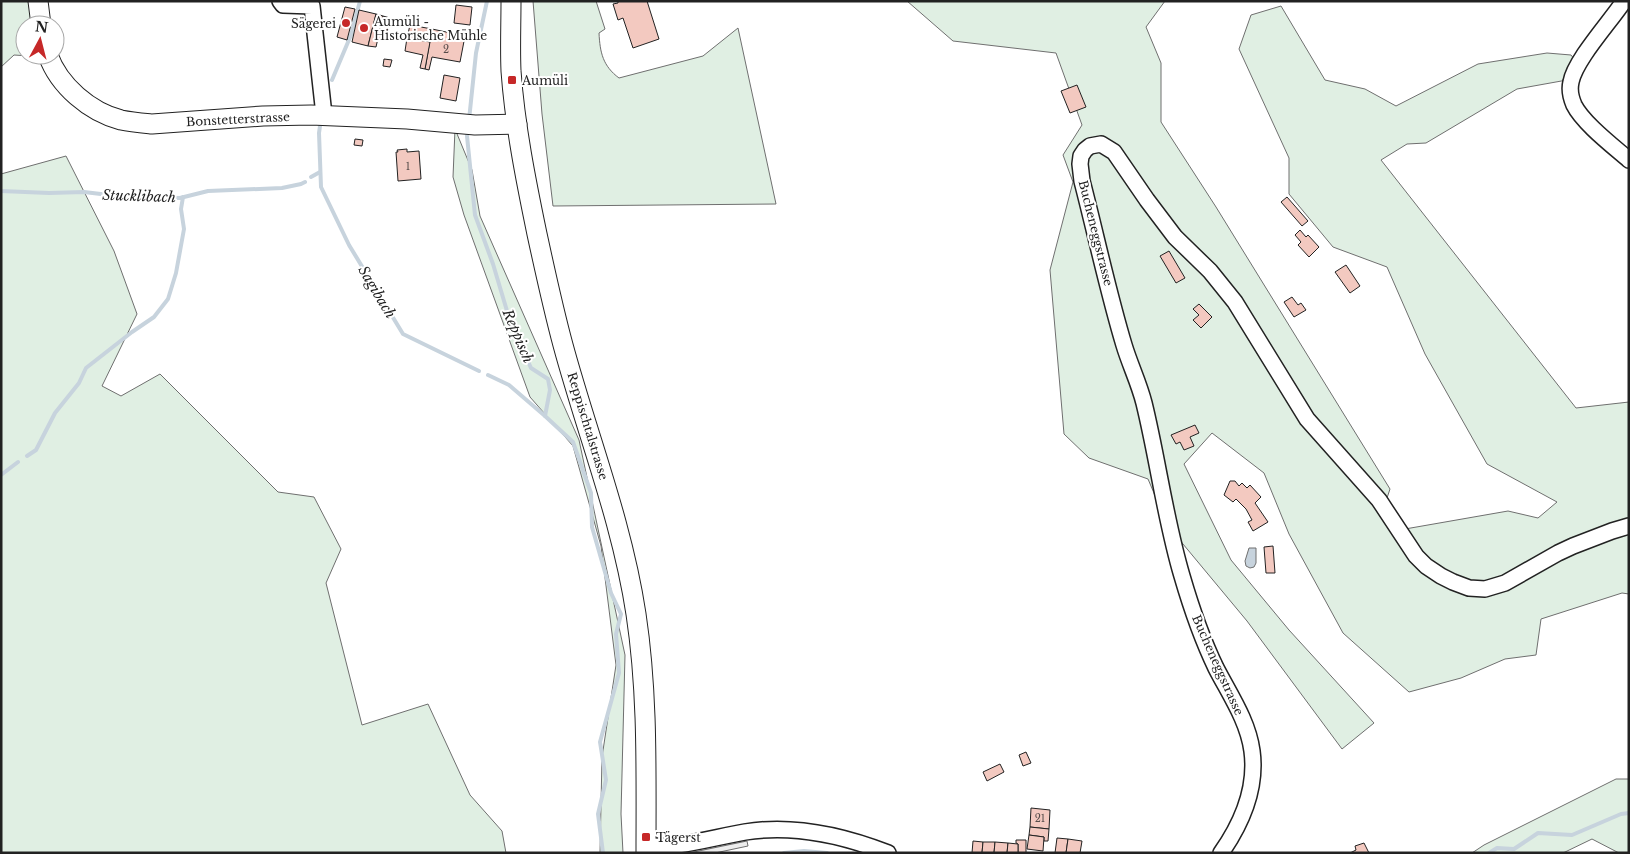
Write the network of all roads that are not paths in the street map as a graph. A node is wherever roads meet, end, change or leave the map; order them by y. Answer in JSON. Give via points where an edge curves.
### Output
{"nodes":[{"id":1,"x":38,"y":1,"type":"edge"},
{"id":2,"x":280,"y":1,"type":"edge"},
{"id":3,"x":510,"y":1,"type":"edge"},
{"id":4,"x":1624,"y":1,"type":"edge"},
{"id":5,"x":40,"y":15,"type":"edge"},
{"id":6,"x":53,"y":65,"type":"edge"},
{"id":7,"x":324,"y":116,"type":"junction"},
{"id":8,"x":517,"y":124,"type":"junction"},
{"id":9,"x":1629,"y":160,"type":"edge"},
{"id":10,"x":1629,"y":526,"type":"edge"},
{"id":11,"x":646,"y":849,"type":"edge"},
{"id":12,"x":888,"y":853,"type":"edge"},
{"id":13,"x":1221,"y":853,"type":"edge"}],
"edges":[{"from":1,"to":5,"type":"main road"},
{"from":2,"to":7,"type":"street","via":[[283,5],[312,6]]},
{"from":3,"to":8,"type":"main road","name":"Reppischtalstrasse","via":[[511,70]]},
{"from":4,"to":9,"type":"street","via":[[1580,61],[1570,84],[1570,94],[1585,120]]},
{"from":6,"to":7,"type":"main road","name":"Bonstetterstrasse","via":[[59,76],[82,100],[122,120],[152,124],[263,116]]},
{"from":7,"to":8,"type":"main road","name":"Bonstetterstrasse"},
{"from":8,"to":11,"type":"main road","name":"Reppischtalstrasse","via":[[554,310],[603,473],[636,613],[647,738]]},
{"from":10,"to":13,"type":"street","name":"Bucheneggstrasse","via":[[1573,546],[1505,583],[1485,589],[1453,582],[1426,566],[1379,500],[1307,419],[1235,302],[1210,271],[1175,237],[1114,152],[1102,144],[1085,150],[1080,164],[1082,181],[1124,345],[1143,399],[1182,577],[1203,639],[1239,711],[1252,749],[1254,769],[1250,791],[1233,836]]},
{"from":11,"to":12,"type":"street","via":[[754,831],[799,830],[835,836]]}]}
